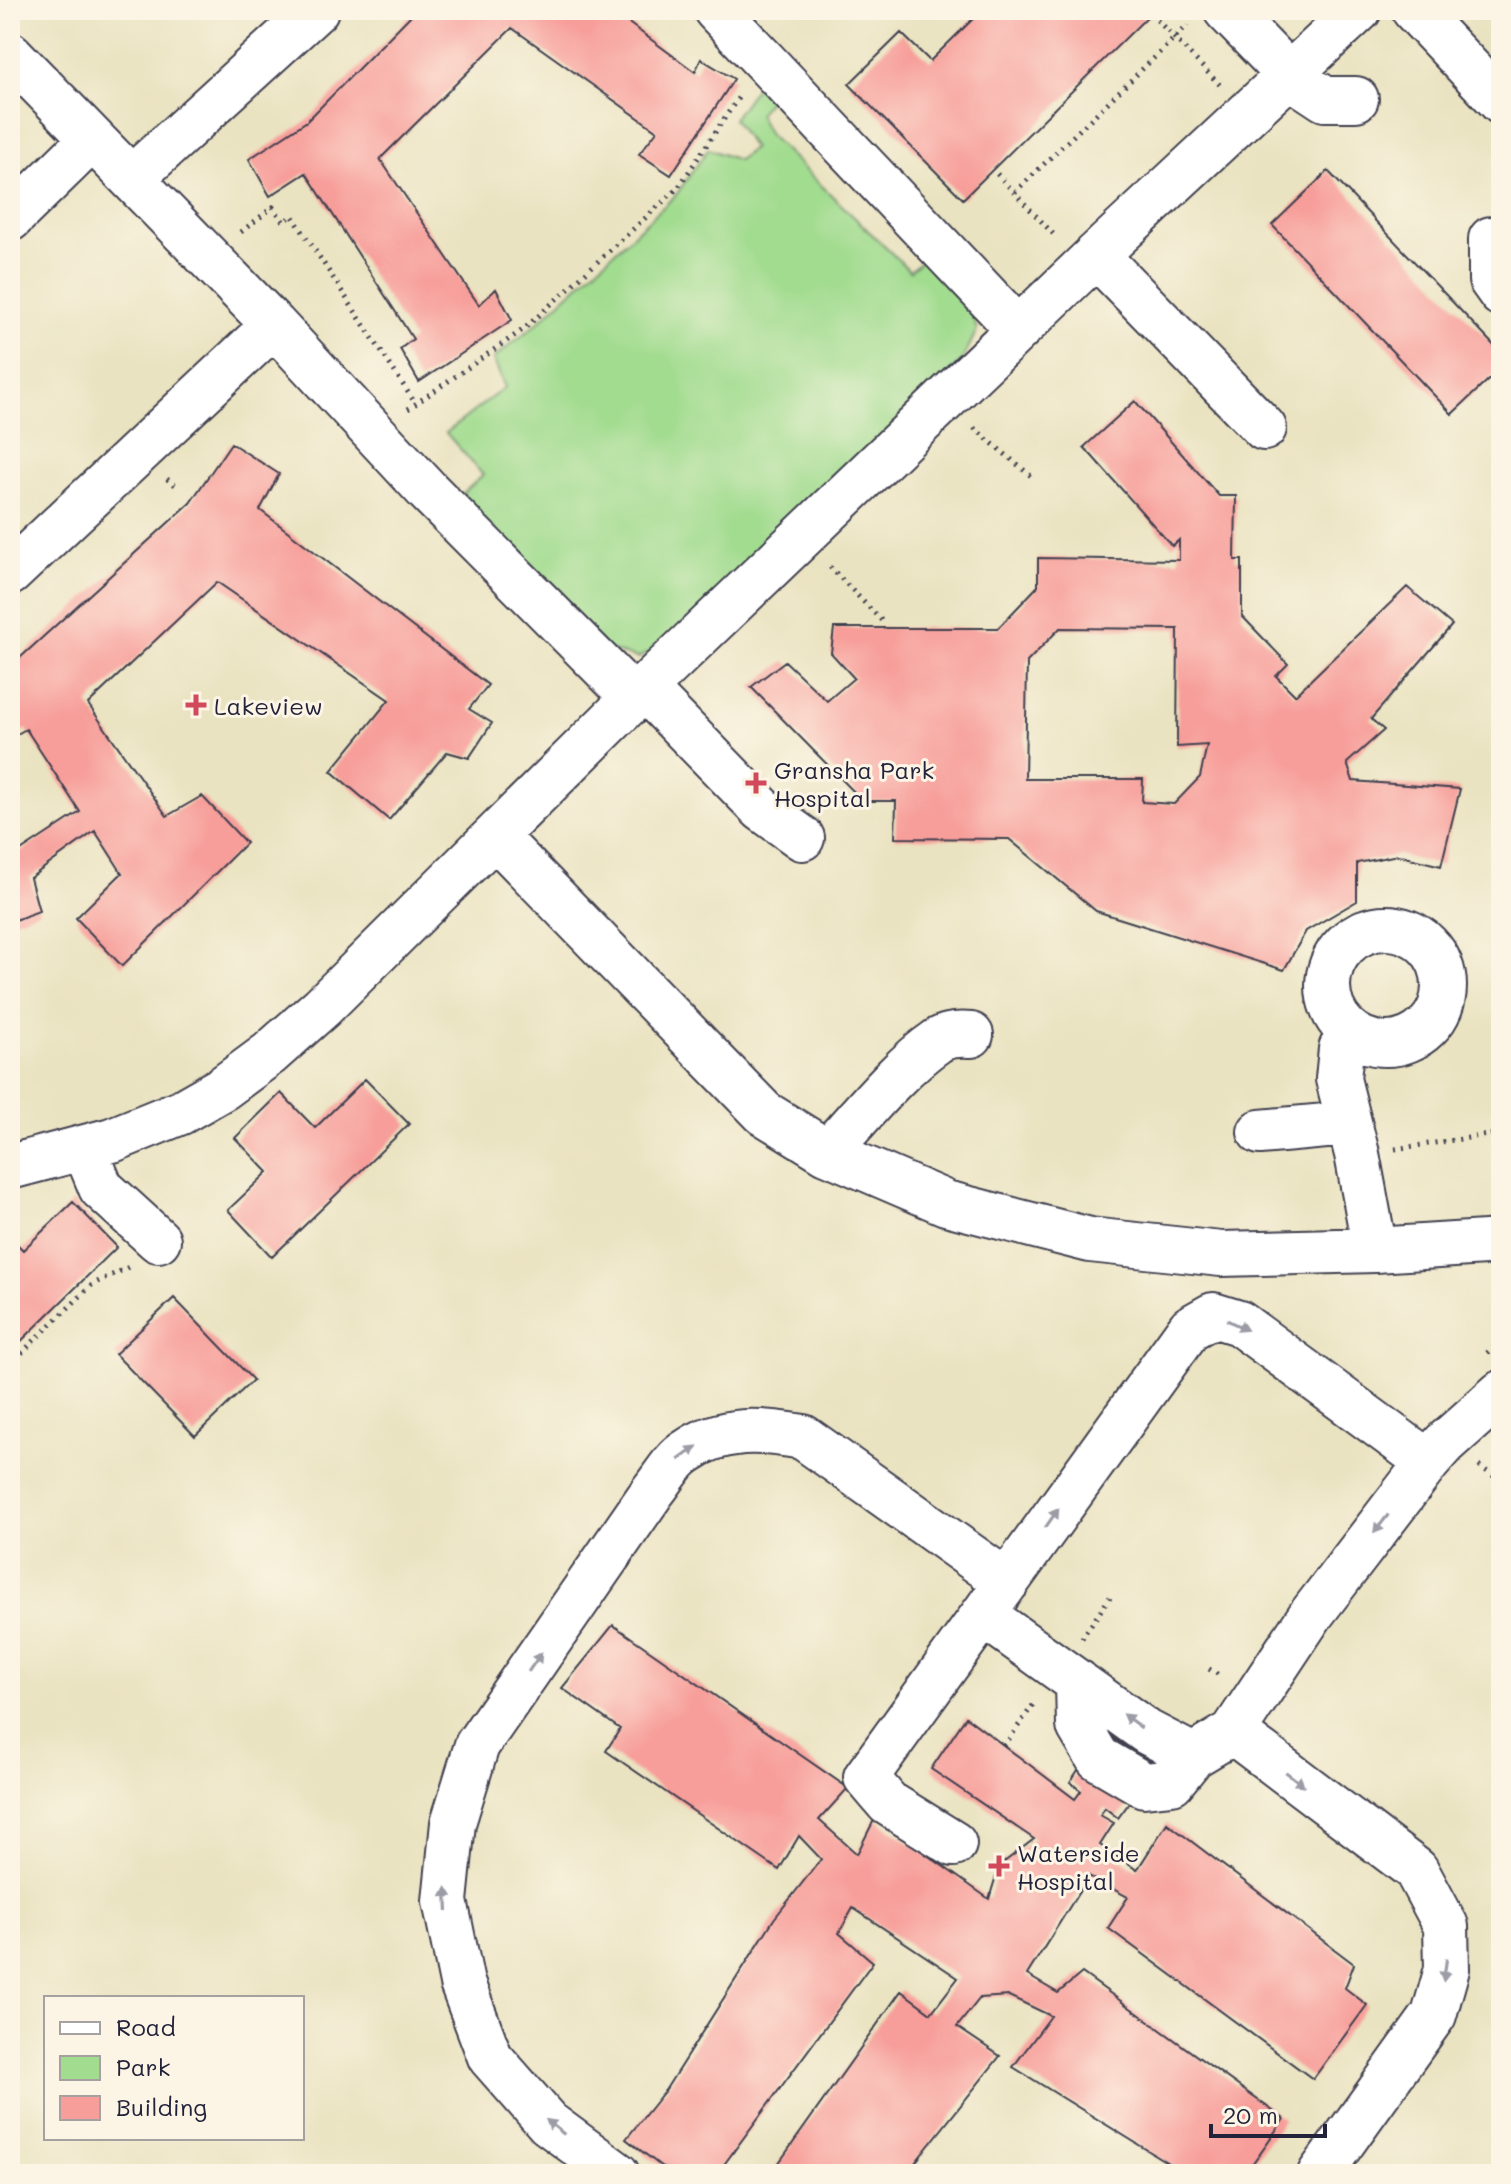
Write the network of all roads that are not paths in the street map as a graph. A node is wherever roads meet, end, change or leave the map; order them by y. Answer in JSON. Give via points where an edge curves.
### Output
{"nodes":[{"id":1,"x":316,"y":10,"type":"edge"},
{"id":2,"x":716,"y":10,"type":"edge"},
{"id":3,"x":1359,"y":10,"type":"edge"},
{"id":4,"x":1414,"y":10,"type":"edge"},
{"id":5,"x":1210,"y":15,"type":"edge"},
{"id":6,"x":10,"y":54,"type":"edge"},
{"id":7,"x":1290,"y":76,"type":"junction"},
{"id":8,"x":1356,"y":99,"type":"dead end"},
{"id":9,"x":1501,"y":102,"type":"edge"},
{"id":10,"x":92,"y":139,"type":"junction"},
{"id":11,"x":132,"y":178,"type":"junction"},
{"id":12,"x":10,"y":219,"type":"edge"},
{"id":13,"x":1491,"y":239,"type":"dead end"},
{"id":14,"x":1090,"y":261,"type":"junction"},
{"id":15,"x":1501,"y":294,"type":"edge"},
{"id":16,"x":274,"y":325,"type":"junction"},
{"id":17,"x":1018,"y":329,"type":"junction"},
{"id":18,"x":1264,"y":428,"type":"dead end"},
{"id":19,"x":10,"y":573,"type":"edge"},
{"id":20,"x":639,"y":693,"type":"junction"},
{"id":21,"x":496,"y":837,"type":"junction"},
{"id":22,"x":802,"y":838,"type":"dead end"},
{"id":23,"x":1349,"y":1031,"type":"dead end"},
{"id":24,"x":971,"y":1035,"type":"dead end"},
{"id":25,"x":1260,"y":1132,"type":"dead end"},
{"id":26,"x":1353,"y":1139,"type":"junction"},
{"id":27,"x":85,"y":1149,"type":"junction"},
{"id":28,"x":827,"y":1152,"type":"junction"},
{"id":29,"x":10,"y":1167,"type":"edge"},
{"id":30,"x":1501,"y":1242,"type":"edge"},
{"id":31,"x":1375,"y":1250,"type":"junction"},
{"id":32,"x":145,"y":1253,"type":"road end"},
{"id":33,"x":1501,"y":1393,"type":"edge"},
{"id":34,"x":1428,"y":1462,"type":"junction"},
{"id":35,"x":995,"y":1598,"type":"junction"},
{"id":36,"x":1233,"y":1732,"type":"junction"},
{"id":37,"x":954,"y":1844,"type":"dead end"},
{"id":38,"x":617,"y":2174,"type":"edge"},
{"id":39,"x":1320,"y":2174,"type":"edge"}],
"edges":[{"from":1,"to":11,"type":"street"},
{"from":2,"to":17,"type":"street"},
{"from":3,"to":7,"type":"street"},
{"from":4,"to":9,"type":"street"},
{"from":5,"to":7,"type":"street"},
{"from":6,"to":10,"type":"street"},
{"from":7,"to":8,"type":"street","via":[[1325,99]]},
{"from":7,"to":14,"type":"street"},
{"from":10,"to":11,"type":"street"},
{"from":10,"to":12,"type":"street"},
{"from":11,"to":16,"type":"street"},
{"from":13,"to":15,"type":"street","via":[[1491,280]]},
{"from":14,"to":17,"type":"street"},
{"from":14,"to":18,"type":"street"},
{"from":16,"to":19,"type":"street"},
{"from":16,"to":20,"type":"street","via":[[428,491]]},
{"from":17,"to":20,"type":"street"},
{"from":20,"to":21,"type":"street"},
{"from":20,"to":22,"type":"street","via":[[762,809]]},
{"from":21,"to":27,"type":"street","via":[[269,1054],[181,1112]]},
{"from":21,"to":28,"type":"street","via":[[764,1113]]},
{"from":23,"to":26,"type":"street","via":[[1338,1079]]},
{"from":24,"to":28,"type":"street","via":[[938,1040]]},
{"from":25,"to":26,"type":"street"},
{"from":26,"to":31,"type":"street"},
{"from":27,"to":29,"type":"street"},
{"from":27,"to":32,"type":"street","via":[[101,1188]]},
{"from":28,"to":31,"type":"street","via":[[946,1203],[1090,1240],[1221,1254]]},
{"from":30,"to":31,"type":"street"},
{"from":33,"to":34,"type":"street"},
{"from":35,"to":34,"type":"street","one_way":true,"via":[[1190,1328],[1213,1315],[1239,1323]]},
{"from":34,"to":36,"type":"street","one_way":true,"via":[[1310,1616]]},
{"from":36,"to":35,"type":"street","one_way":true,"via":[[1193,1756],[1147,1732],[1086,1665]]},
{"from":35,"to":37,"type":"street","via":[[866,1777],[888,1803]]},
{"from":38,"to":35,"type":"street","one_way":true,"via":[[548,2123],[490,2057],[462,1983],[445,1901],[453,1823],[477,1745],[653,1491],[684,1452],[725,1433],[767,1431],[803,1437]]},
{"from":36,"to":39,"type":"street","one_way":true,"via":[[1416,1870],[1446,1926],[1447,1969],[1434,2015]]}]}
